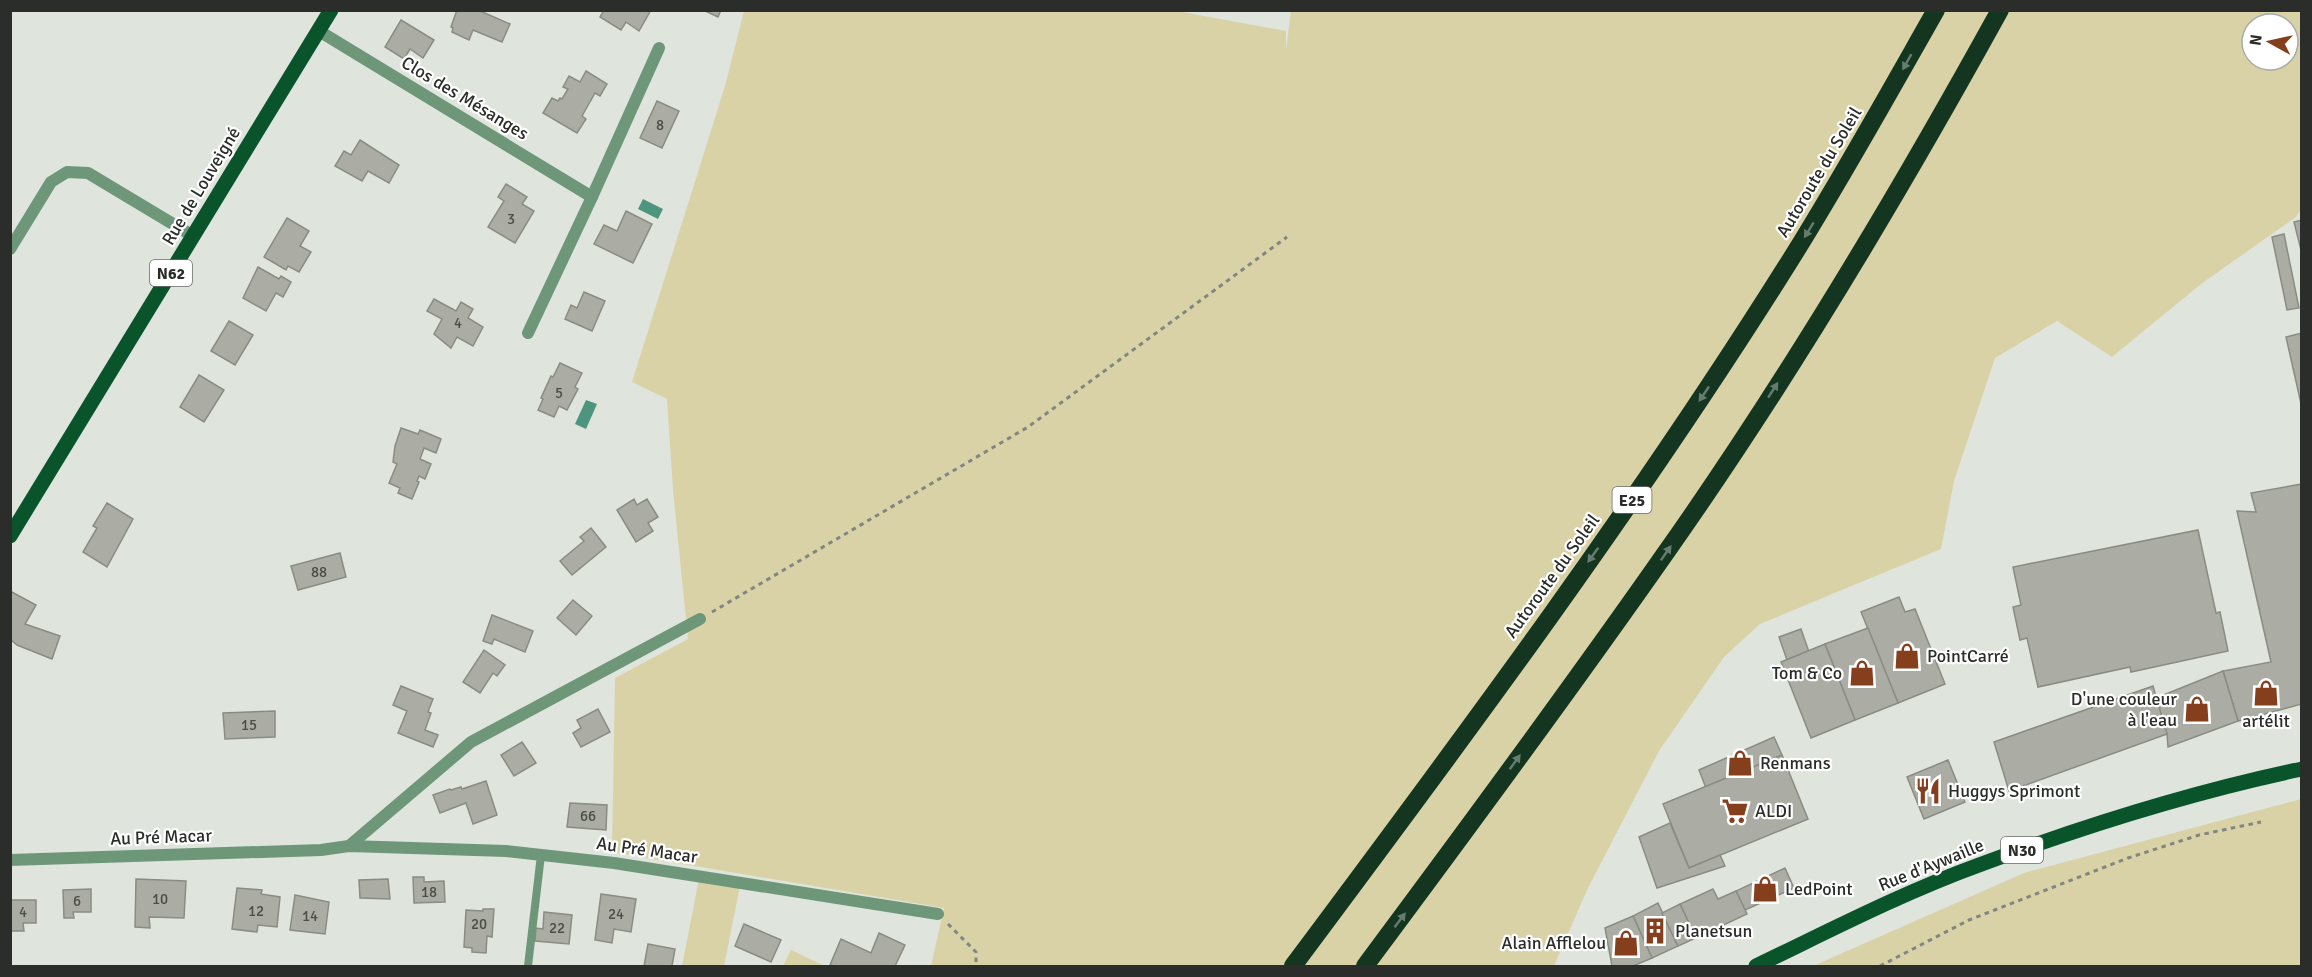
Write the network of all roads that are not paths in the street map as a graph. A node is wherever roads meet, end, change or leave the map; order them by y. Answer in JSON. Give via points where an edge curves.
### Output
{"nodes":[{"id":1,"x":331,"y":10,"type":"edge"},
{"id":2,"x":1936,"y":10,"type":"edge"},
{"id":3,"x":2000,"y":10,"type":"edge"},
{"id":4,"x":319,"y":31,"type":"junction"},
{"id":5,"x":659,"y":48,"type":"dead end"},
{"id":6,"x":592,"y":197,"type":"junction"},
{"id":7,"x":193,"y":236,"type":"junction"},
{"id":8,"x":10,"y":249,"type":"edge"},
{"id":9,"x":528,"y":333,"type":"dead end"},
{"id":10,"x":10,"y":536,"type":"edge"},
{"id":11,"x":700,"y":619,"type":"road end"},
{"id":12,"x":2301,"y":769,"type":"edge"},
{"id":13,"x":349,"y":846,"type":"junction"},
{"id":14,"x":541,"y":855,"type":"junction"},
{"id":15,"x":10,"y":860,"type":"edge"},
{"id":16,"x":938,"y":914,"type":"road end"},
{"id":17,"x":528,"y":966,"type":"edge"},
{"id":18,"x":1293,"y":966,"type":"edge"},
{"id":19,"x":1365,"y":966,"type":"edge"},
{"id":20,"x":1756,"y":966,"type":"edge"}],
"edges":[{"from":1,"to":4,"type":"main road","name":"Rue de Louveigné","number":"N62"},
{"from":2,"to":18,"type":"highway","name":"Autoroute du Soleil","number":"E25","one_way":true,"via":[[1797,250],[1709,387],[1428,786]]},
{"from":19,"to":3,"type":"highway","one_way":true,"via":[[1675,539],[1845,278]]},
{"from":4,"to":6,"type":"street","name":"Clos des Mésanges"},
{"from":4,"to":7,"type":"main road","name":"Rue de Louveigné","number":"N62"},
{"from":5,"to":6,"type":"street"},
{"from":6,"to":9,"type":"street"},
{"from":7,"to":8,"type":"street","via":[[88,173],[67,172],[51,182]]},
{"from":7,"to":10,"type":"main road","name":"Rue de Louveigné","number":"N62"},
{"from":11,"to":13,"type":"street","via":[[471,742]]},
{"from":12,"to":20,"type":"main road","name":"Rue d'Aywaille","number":"N30","via":[[2139,811],[1978,865],[1867,912]]},
{"from":13,"to":14,"type":"street","name":"Au Pré Macar"},
{"from":13,"to":15,"type":"street","name":"Au Pré Macar"},
{"from":14,"to":16,"type":"street","name":"Au Pré Macar"},
{"from":14,"to":17,"type":"lane"}]}
